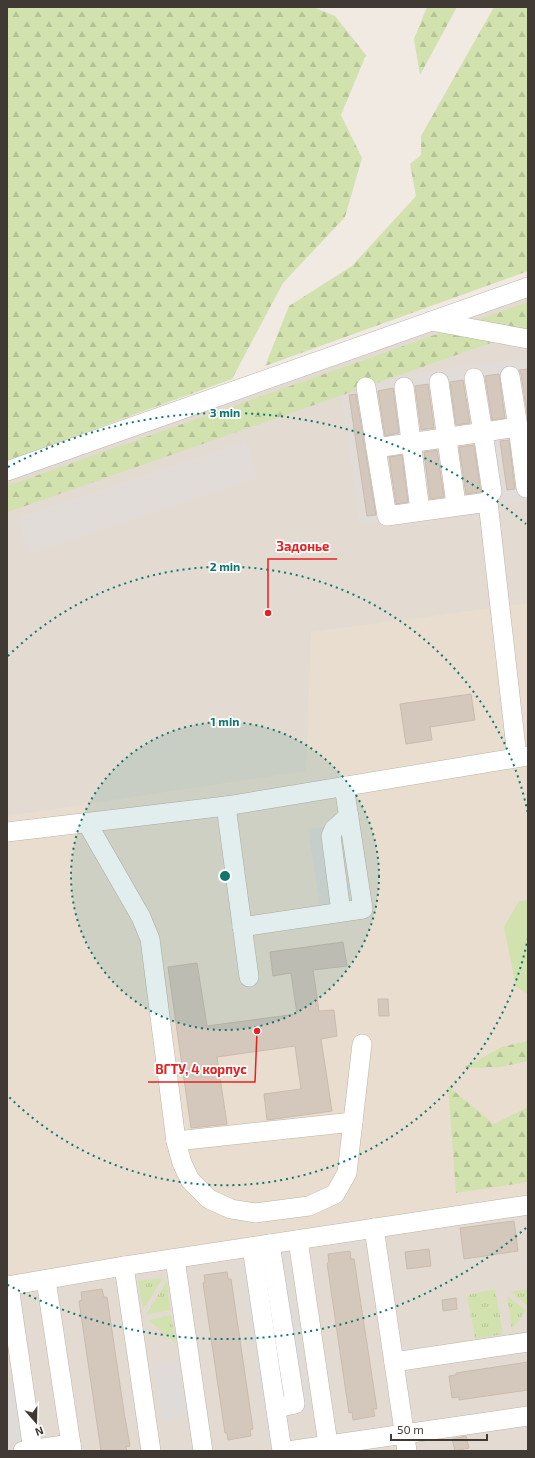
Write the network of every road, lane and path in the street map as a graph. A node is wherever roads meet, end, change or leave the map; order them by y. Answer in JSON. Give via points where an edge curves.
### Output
{"nodes":[{"id":1,"x":528,"y":287,"type":"edge"},
{"id":2,"x":429,"y":321,"type":"junction"},
{"id":3,"x":528,"y":339,"type":"edge"},
{"id":4,"x":510,"y":376,"type":"dead end"},
{"id":5,"x":474,"y":378,"type":"dead end"},
{"id":6,"x":439,"y":382,"type":"dead end"},
{"id":7,"x":366,"y":387,"type":"dead end"},
{"id":8,"x":404,"y":387,"type":"dead end"},
{"id":9,"x":518,"y":427,"type":"junction"},
{"id":10,"x":484,"y":432,"type":"junction"},
{"id":11,"x":448,"y":438,"type":"junction"},
{"id":12,"x":411,"y":443,"type":"junction"},
{"id":13,"x":376,"y":448,"type":"junction"},
{"id":14,"x":7,"y":471,"type":"edge"},
{"id":15,"x":526,"y":488,"type":"dead end"},
{"id":16,"x":492,"y":492,"type":"dead end"},
{"id":17,"x":455,"y":497,"type":"dead end"},
{"id":18,"x":419,"y":503,"type":"dead end"},
{"id":19,"x":523,"y":756,"type":"edge"},
{"id":20,"x":344,"y":786,"type":"junction"},
{"id":21,"x":226,"y":806,"type":"junction"},
{"id":22,"x":87,"y":822,"type":"junction"},
{"id":23,"x":7,"y":832,"type":"edge"},
{"id":24,"x":242,"y":927,"type":"junction"},
{"id":25,"x":249,"y":977,"type":"dead end"},
{"id":26,"x":362,"y":1044,"type":"dead end"},
{"id":27,"x":353,"y":1122,"type":"junction"},
{"id":28,"x":176,"y":1141,"type":"junction"},
{"id":29,"x":528,"y":1205,"type":"edge"},
{"id":30,"x":374,"y":1228,"type":"junction"},
{"id":31,"x":298,"y":1240,"type":"junction"},
{"id":32,"x":261,"y":1246,"type":"junction"},
{"id":33,"x":175,"y":1259,"type":"junction"},
{"id":34,"x":124,"y":1266,"type":"junction"},
{"id":35,"x":46,"y":1280,"type":"junction"},
{"id":36,"x":8,"y":1286,"type":"edge"},
{"id":37,"x":528,"y":1342,"type":"edge"},
{"id":38,"x":394,"y":1362,"type":"junction"},
{"id":39,"x":15,"y":1377,"type":"edge"},
{"id":40,"x":528,"y":1416,"type":"edge"},
{"id":41,"x":406,"y":1442,"type":"edge"},
{"id":42,"x":71,"y":1447,"type":"edge"},
{"id":43,"x":329,"y":1448,"type":"edge"},
{"id":44,"x":30,"y":1450,"type":"edge"},
{"id":45,"x":298,"y":1450,"type":"edge"},
{"id":46,"x":151,"y":1451,"type":"edge"},
{"id":47,"x":203,"y":1451,"type":"edge"},
{"id":48,"x":282,"y":1451,"type":"edge"}],
"edges":[{"from":1,"to":2,"type":"street"},
{"from":2,"to":3,"type":"street"},
{"from":2,"to":14,"type":"street"},
{"from":4,"to":9,"type":"street"},
{"from":5,"to":10,"type":"street"},
{"from":6,"to":11,"type":"street"},
{"from":7,"to":13,"type":"street"},
{"from":8,"to":12,"type":"street"},
{"from":9,"to":10,"type":"street"},
{"from":9,"to":15,"type":"street"},
{"from":10,"to":11,"type":"street"},
{"from":10,"to":16,"type":"street"},
{"from":11,"to":12,"type":"street"},
{"from":11,"to":17,"type":"street"},
{"from":12,"to":13,"type":"street"},
{"from":12,"to":18,"type":"street"},
{"from":13,"to":19,"type":"street","via":[[387,516],[488,502]]},
{"from":19,"to":20,"type":"street"},
{"from":20,"to":21,"type":"street"},
{"from":20,"to":24,"type":"street","via":[[363,909]]},
{"from":21,"to":22,"type":"street"},
{"from":21,"to":24,"type":"street"},
{"from":22,"to":23,"type":"street"},
{"from":22,"to":28,"type":"street","via":[[141,917],[150,939]]},
{"from":24,"to":25,"type":"street"},
{"from":26,"to":27,"type":"street"},
{"from":27,"to":28,"type":"street"},
{"from":27,"to":28,"type":"street","via":[[347,1173],[335,1194],[309,1206],[254,1213],[231,1209],[209,1199],[190,1180]]},
{"from":29,"to":30,"type":"street"},
{"from":30,"to":31,"type":"street"},
{"from":30,"to":38,"type":"street"},
{"from":31,"to":32,"type":"street"},
{"from":31,"to":43,"type":"street"},
{"from":32,"to":33,"type":"street"},
{"from":32,"to":48,"type":"street"},
{"from":33,"to":34,"type":"street"},
{"from":33,"to":47,"type":"street"},
{"from":34,"to":35,"type":"street"},
{"from":34,"to":46,"type":"street"},
{"from":35,"to":36,"type":"street"},
{"from":35,"to":42,"type":"street"},
{"from":36,"to":39,"type":"street"},
{"from":37,"to":38,"type":"street"},
{"from":38,"to":41,"type":"street"},
{"from":39,"to":44,"type":"street"},
{"from":40,"to":41,"type":"street"},
{"from":41,"to":43,"type":"street"},
{"from":42,"to":44,"type":"street"},
{"from":43,"to":45,"type":"street"}]}
